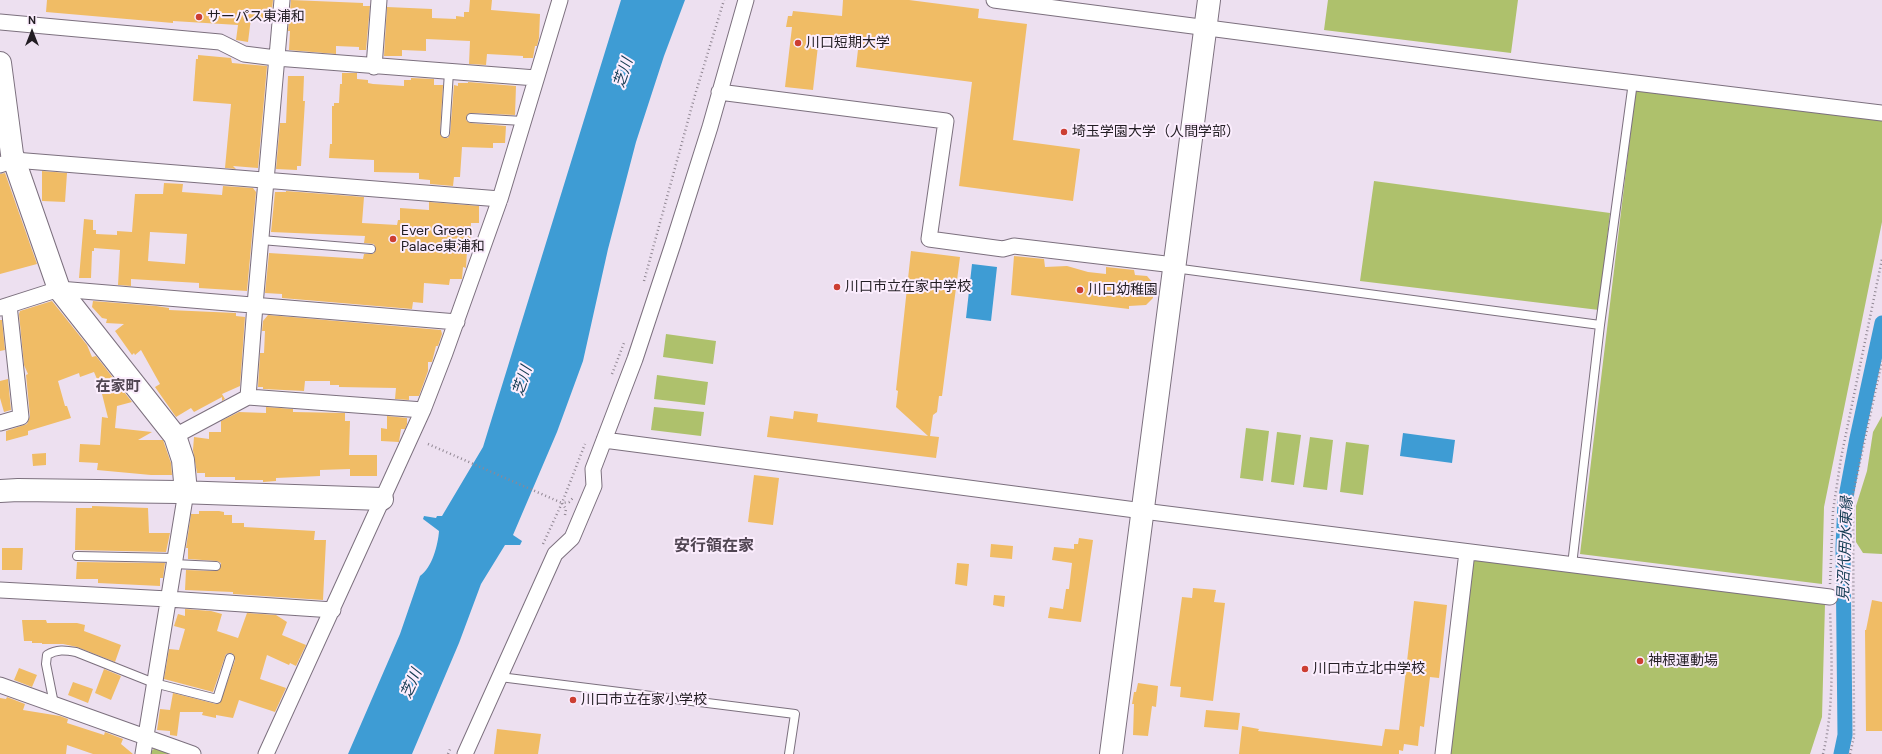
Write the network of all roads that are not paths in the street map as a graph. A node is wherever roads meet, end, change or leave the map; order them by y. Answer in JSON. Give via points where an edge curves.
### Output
{"nodes":[{"id":1,"x":282,"y":0,"type":"edge"},
{"id":2,"x":379,"y":0,"type":"edge"},
{"id":3,"x":560,"y":0,"type":"edge"},
{"id":4,"x":746,"y":0,"type":"edge"},
{"id":5,"x":994,"y":0,"type":"edge"},
{"id":6,"x":1209,"y":0,"type":"edge"},
{"id":7,"x":0,"y":22,"type":"edge"},
{"id":8,"x":1205,"y":27,"type":"junction"},
{"id":9,"x":276,"y":58,"type":"junction"},
{"id":10,"x":0,"y":63,"type":"edge"},
{"id":11,"x":374,"y":67,"type":"junction"},
{"id":12,"x":449,"y":72,"type":"junction"},
{"id":13,"x":536,"y":78,"type":"junction"},
{"id":14,"x":1633,"y":82,"type":"junction"},
{"id":15,"x":719,"y":92,"type":"junction"},
{"id":16,"x":1882,"y":112,"type":"edge"},
{"id":17,"x":471,"y":118,"type":"dead end"},
{"id":18,"x":523,"y":121,"type":"junction"},
{"id":19,"x":445,"y":134,"type":"dead end"},
{"id":20,"x":7,"y":163,"type":"edge"},
{"id":21,"x":266,"y":181,"type":"junction"},
{"id":22,"x":500,"y":199,"type":"junction"},
{"id":23,"x":261,"y":240,"type":"junction"},
{"id":24,"x":371,"y":249,"type":"dead end"},
{"id":25,"x":1174,"y":267,"type":"junction"},
{"id":26,"x":59,"y":289,"type":"junction"},
{"id":27,"x":3,"y":305,"type":"edge"},
{"id":28,"x":255,"y":305,"type":"junction"},
{"id":29,"x":456,"y":322,"type":"junction"},
{"id":30,"x":1600,"y":325,"type":"junction"},
{"id":31,"x":248,"y":397,"type":"junction"},
{"id":32,"x":422,"y":410,"type":"junction"},
{"id":33,"x":0,"y":423,"type":"edge"},
{"id":34,"x":175,"y":436,"type":"junction"},
{"id":35,"x":604,"y":440,"type":"junction"},
{"id":36,"x":0,"y":491,"type":"edge"},
{"id":37,"x":186,"y":492,"type":"junction"},
{"id":38,"x":382,"y":500,"type":"junction"},
{"id":39,"x":1143,"y":511,"type":"junction"},
{"id":40,"x":1467,"y":552,"type":"junction"},
{"id":41,"x":77,"y":556,"type":"dead end"},
{"id":42,"x":174,"y":561,"type":"junction"},
{"id":43,"x":1572,"y":565,"type":"junction"},
{"id":44,"x":216,"y":566,"type":"dead end"},
{"id":45,"x":0,"y":590,"type":"edge"},
{"id":46,"x":1830,"y":597,"type":"road end"},
{"id":47,"x":168,"y":599,"type":"junction"},
{"id":48,"x":333,"y":610,"type":"junction"},
{"id":49,"x":230,"y":658,"type":"dead end"},
{"id":50,"x":500,"y":677,"type":"junction"},
{"id":51,"x":154,"y":683,"type":"junction"},
{"id":52,"x":0,"y":684,"type":"edge"},
{"id":53,"x":54,"y":704,"type":"junction"},
{"id":54,"x":146,"y":737,"type":"junction"},
{"id":55,"x":143,"y":754,"type":"edge"},
{"id":56,"x":193,"y":754,"type":"edge"},
{"id":57,"x":266,"y":754,"type":"edge"},
{"id":58,"x":466,"y":754,"type":"edge"},
{"id":59,"x":789,"y":754,"type":"edge"},
{"id":60,"x":1111,"y":754,"type":"edge"},
{"id":61,"x":1443,"y":754,"type":"edge"}],
"edges":[{"from":1,"to":9,"type":"street"},
{"from":2,"to":11,"type":"street"},
{"from":3,"to":13,"type":"street"},
{"from":4,"to":15,"type":"street"},
{"from":5,"to":8,"type":"street"},
{"from":6,"to":8,"type":"street"},
{"from":7,"to":9,"type":"street","via":[[220,42],[244,54]]},
{"from":8,"to":14,"type":"street"},
{"from":8,"to":25,"type":"street"},
{"from":9,"to":11,"type":"street"},
{"from":9,"to":21,"type":"street"},
{"from":10,"to":20,"type":"street"},
{"from":11,"to":12,"type":"street"},
{"from":12,"to":13,"type":"street"},
{"from":12,"to":19,"type":"lane"},
{"from":13,"to":18,"type":"street"},
{"from":14,"to":16,"type":"street"},
{"from":14,"to":30,"type":"lane"},
{"from":15,"to":25,"type":"street","via":[[946,121],[929,239],[1004,249],[1014,246]]},
{"from":15,"to":35,"type":"street","via":[[639,345]]},
{"from":17,"to":18,"type":"lane"},
{"from":18,"to":22,"type":"street"},
{"from":20,"to":21,"type":"street"},
{"from":20,"to":26,"type":"street"},
{"from":21,"to":22,"type":"street"},
{"from":21,"to":23,"type":"street"},
{"from":22,"to":29,"type":"street"},
{"from":23,"to":24,"type":"lane"},
{"from":23,"to":28,"type":"street"},
{"from":25,"to":30,"type":"lane"},
{"from":25,"to":39,"type":"street"},
{"from":26,"to":27,"type":"street"},
{"from":26,"to":28,"type":"street"},
{"from":26,"to":34,"type":"street"},
{"from":27,"to":33,"type":"street","via":[[21,417]]},
{"from":28,"to":29,"type":"street"},
{"from":28,"to":31,"type":"street"},
{"from":29,"to":32,"type":"street"},
{"from":30,"to":43,"type":"lane"},
{"from":31,"to":32,"type":"street"},
{"from":31,"to":34,"type":"street"},
{"from":32,"to":38,"type":"street"},
{"from":34,"to":37,"type":"street","via":[[183,460]]},
{"from":35,"to":39,"type":"street"},
{"from":35,"to":50,"type":"street","via":[[593,469],[594,486],[572,538],[556,554]]},
{"from":36,"to":37,"type":"street"},
{"from":37,"to":38,"type":"street"},
{"from":37,"to":42,"type":"street"},
{"from":38,"to":48,"type":"street"},
{"from":39,"to":40,"type":"street"},
{"from":39,"to":60,"type":"street"},
{"from":40,"to":43,"type":"street"},
{"from":40,"to":61,"type":"street"},
{"from":41,"to":42,"type":"lane"},
{"from":42,"to":44,"type":"lane"},
{"from":42,"to":47,"type":"street"},
{"from":43,"to":46,"type":"street"},
{"from":45,"to":47,"type":"street"},
{"from":47,"to":48,"type":"street"},
{"from":47,"to":51,"type":"street"},
{"from":48,"to":57,"type":"street"},
{"from":49,"to":51,"type":"lane","via":[[217,699]]},
{"from":50,"to":58,"type":"street"},
{"from":50,"to":59,"type":"lane","via":[[795,714]]},
{"from":51,"to":53,"type":"lane","via":[[76,652],[53,652],[47,655],[46,664]]},
{"from":51,"to":54,"type":"street"},
{"from":52,"to":53,"type":"street"},
{"from":53,"to":54,"type":"street"},
{"from":54,"to":55,"type":"street"},
{"from":54,"to":56,"type":"street"}]}
